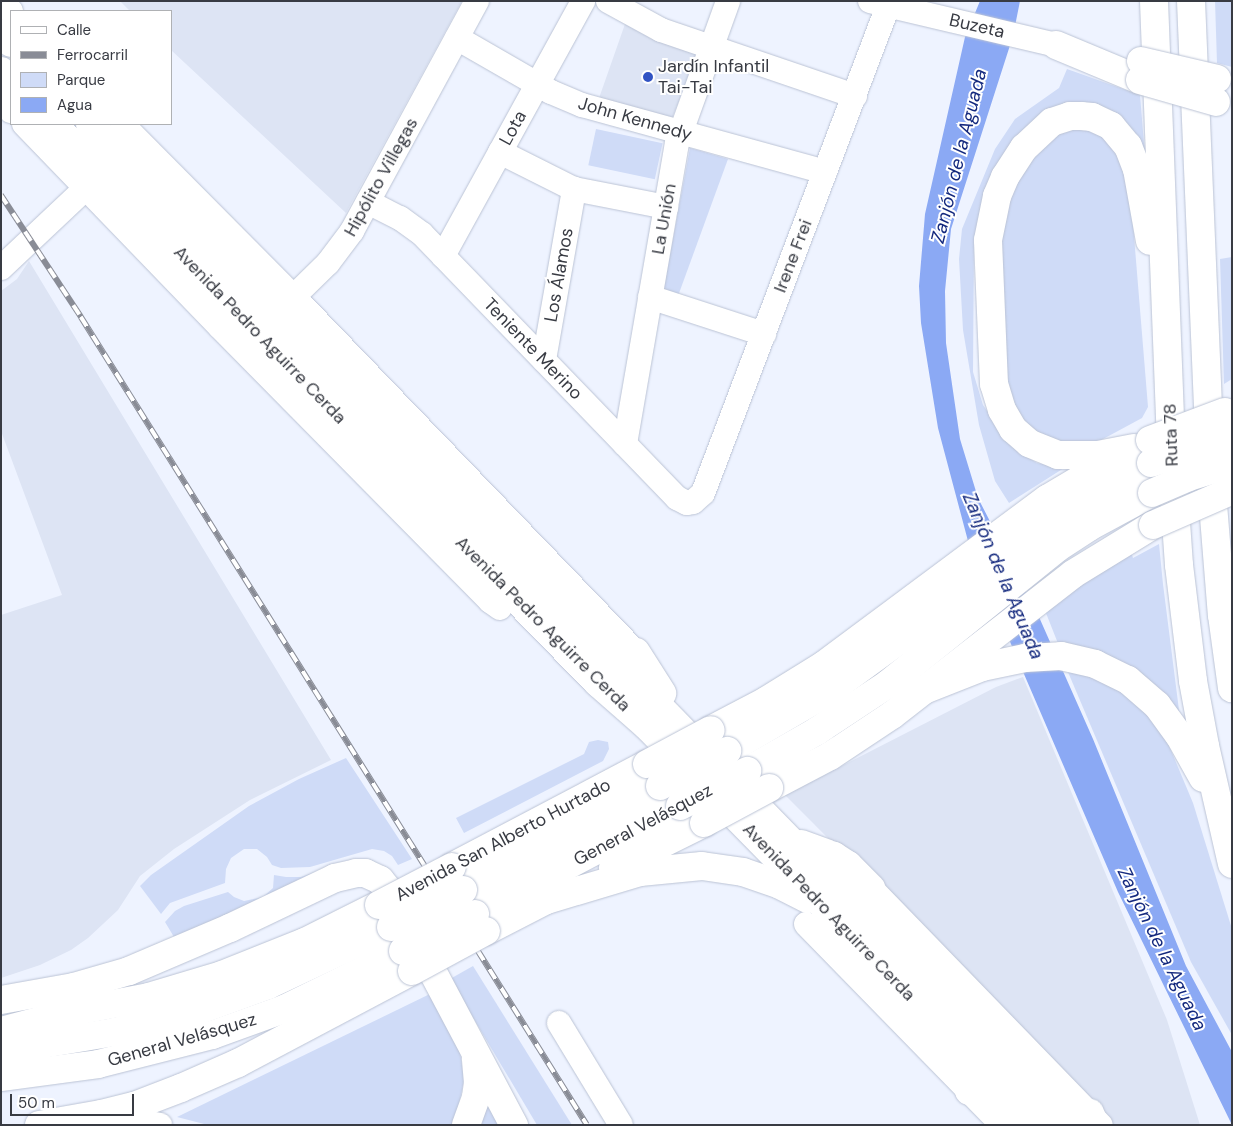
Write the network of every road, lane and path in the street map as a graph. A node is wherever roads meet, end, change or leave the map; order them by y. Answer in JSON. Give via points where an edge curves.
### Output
{"nodes":[{"id":1,"x":1,"y":1,"type":"edge"},
{"id":2,"x":477,"y":1,"type":"edge"},
{"id":3,"x":583,"y":1,"type":"edge"},
{"id":4,"x":608,"y":1,"type":"edge"},
{"id":5,"x":728,"y":1,"type":"edge"},
{"id":6,"x":1154,"y":1,"type":"edge"},
{"id":7,"x":1191,"y":1,"type":"edge"},
{"id":8,"x":879,"y":3,"type":"edge"},
{"id":9,"x":10,"y":10,"type":"edge"},
{"id":10,"x":1,"y":33,"type":"edge"},
{"id":11,"x":457,"y":38,"type":"junction"},
{"id":12,"x":10,"y":42,"type":"edge"},
{"id":13,"x":1056,"y":45,"type":"joint"},
{"id":14,"x":711,"y":47,"type":"junction"},
{"id":15,"x":1,"y":71,"type":"edge"},
{"id":16,"x":10,"y":81,"type":"edge"},
{"id":17,"x":537,"y":84,"type":"junction"},
{"id":18,"x":1224,"y":93,"type":"edge"},
{"id":19,"x":855,"y":96,"type":"junction"},
{"id":20,"x":1,"y":100,"type":"edge"},
{"id":21,"x":10,"y":110,"type":"edge"},
{"id":22,"x":25,"y":125,"type":"edge"},
{"id":23,"x":54,"y":125,"type":"edge"},
{"id":24,"x":91,"y":125,"type":"edge"},
{"id":25,"x":123,"y":125,"type":"edge"},
{"id":26,"x":680,"y":131,"type":"junction"},
{"id":27,"x":500,"y":152,"type":"junction"},
{"id":28,"x":825,"y":172,"type":"junction"},
{"id":29,"x":86,"y":188,"type":"junction"},
{"id":30,"x":574,"y":190,"type":"junction"},
{"id":31,"x":368,"y":202,"type":"junction"},
{"id":32,"x":666,"y":207,"type":"junction"},
{"id":33,"x":443,"y":256,"type":"junction"},
{"id":34,"x":1,"y":268,"type":"edge"},
{"id":35,"x":650,"y":297,"type":"junction"},
{"id":36,"x":1167,"y":297,"type":"junction"},
{"id":37,"x":286,"y":305,"type":"junction"},
{"id":38,"x":258,"y":333,"type":"junction"},
{"id":39,"x":764,"y":334,"type":"junction"},
{"id":40,"x":544,"y":360,"type":"junction"},
{"id":41,"x":1230,"y":423,"type":"edge"},
{"id":42,"x":625,"y":444,"type":"junction"},
{"id":43,"x":1145,"y":450,"type":"junction"},
{"id":44,"x":1231,"y":464,"type":"edge"},
{"id":45,"x":1232,"y":491,"type":"edge"},
{"id":46,"x":693,"y":502,"type":"joint"},
{"id":47,"x":1019,"y":532,"type":"junction"},
{"id":48,"x":973,"y":600,"type":"junction"},
{"id":49,"x":500,"y":608,"type":"joint"},
{"id":50,"x":541,"y":625,"type":"junction"},
{"id":51,"x":636,"y":652,"type":"joint"},
{"id":52,"x":1232,"y":688,"type":"edge"},
{"id":53,"x":924,"y":690,"type":"junction"},
{"id":54,"x":680,"y":726,"type":"junction"},
{"id":55,"x":719,"y":740,"type":"junction"},
{"id":56,"x":1218,"y":812,"type":"junction"},
{"id":57,"x":794,"y":842,"type":"junction"},
{"id":58,"x":1232,"y":864,"type":"edge"},
{"id":59,"x":871,"y":888,"type":"joint"},
{"id":60,"x":469,"y":901,"type":"junction"},
{"id":61,"x":543,"y":902,"type":"junction"},
{"id":62,"x":815,"y":915,"type":"junction"},
{"id":63,"x":385,"y":916,"type":"junction"},
{"id":64,"x":407,"y":961,"type":"junction"},
{"id":65,"x":1,"y":1000,"type":"edge"},
{"id":66,"x":73,"y":1012,"type":"junction"},
{"id":67,"x":1,"y":1022,"type":"edge"},
{"id":68,"x":559,"y":1023,"type":"dead end"},
{"id":69,"x":1,"y":1031,"type":"edge"},
{"id":70,"x":1,"y":1051,"type":"edge"},
{"id":71,"x":476,"y":1055,"type":"junction"},
{"id":72,"x":1,"y":1077,"type":"edge"},
{"id":73,"x":977,"y":1082,"type":"junction"},
{"id":74,"x":103,"y":1120,"type":"edge"},
{"id":75,"x":1089,"y":1122,"type":"edge"},
{"id":76,"x":39,"y":1125,"type":"edge"},
{"id":77,"x":160,"y":1125,"type":"edge"},
{"id":78,"x":466,"y":1125,"type":"edge"},
{"id":79,"x":514,"y":1125,"type":"edge"},
{"id":80,"x":621,"y":1125,"type":"edge"},
{"id":81,"x":1002,"y":1125,"type":"edge"},
{"id":82,"x":1034,"y":1125,"type":"edge"}],
"edges":[{"from":1,"to":9,"type":"street"},
{"from":2,"to":11,"type":"street","name":"Hipólito Villegas"},
{"from":3,"to":17,"type":"street","name":"Lota"},
{"from":4,"to":14,"type":"street","via":[[661,30]]},
{"from":5,"to":14,"type":"street","name":"La Unión"},
{"from":6,"to":36,"type":"main road","name":"Ruta 78"},
{"from":7,"to":52,"type":"main road","via":[[1214,512],[1222,615]]},
{"from":8,"to":13,"type":"street","name":"Buzeta"},
{"from":8,"to":19,"type":"street","name":"Irene Frei"},
{"from":10,"to":12,"type":"main road"},
{"from":11,"to":17,"type":"street","name":"John Kennedy"},
{"from":11,"to":31,"type":"street","name":"Hipólito Villegas"},
{"from":13,"to":18,"type":"main road","bridge":true},
{"from":14,"to":19,"type":"street"},
{"from":14,"to":26,"type":"street","name":"La Unión"},
{"from":15,"to":16,"type":"main road"},
{"from":17,"to":26,"type":"street","name":"John Kennedy","via":[[582,105]]},
{"from":17,"to":27,"type":"street","name":"Lota"},
{"from":19,"to":28,"type":"street","name":"Irene Frei"},
{"from":20,"to":21,"type":"street"},
{"from":22,"to":29,"type":"street","name":"Avenida Pedro Aguirre Cerda"},
{"from":23,"to":38,"type":"main road","name":"Avenida Pedro Aguirre Cerda"},
{"from":24,"to":37,"type":"main road","name":"Avenida Pedro Aguirre Cerda"},
{"from":25,"to":37,"type":"street","name":"Avenida Pedro Aguirre Cerda"},
{"from":26,"to":28,"type":"street","name":"John Kennedy"},
{"from":26,"to":32,"type":"street","name":"La Unión"},
{"from":27,"to":30,"type":"street"},
{"from":27,"to":33,"type":"street","name":"Lota"},
{"from":28,"to":39,"type":"street","name":"Irene Frei"},
{"from":29,"to":34,"type":"street"},
{"from":29,"to":49,"type":"street","name":"Avenida Pedro Aguirre Cerda"},
{"from":30,"to":32,"type":"street"},
{"from":30,"to":40,"type":"street","name":"Los Álamos"},
{"from":31,"to":33,"type":"street","name":"Teniente Merino","via":[[412,225]]},
{"from":31,"to":37,"type":"street","name":"Hipólito Villegas","via":[[336,253]]},
{"from":32,"to":35,"type":"street","name":"La Unión"},
{"from":33,"to":40,"type":"street","name":"Teniente Merino"},
{"from":35,"to":39,"type":"street"},
{"from":35,"to":42,"type":"street","name":"La Unión"},
{"from":36,"to":43,"type":"main road","via":[[1150,242],[1137,169],[1124,139],[1112,126],[1092,117],[1070,116],[1044,127],[1024,148],[1006,177],[997,196],[989,228],[992,358],[998,397],[1013,429],[1039,449],[1058,455],[1083,457]]},
{"from":36,"to":56,"type":"main road","name":"Ruta 78","via":[[1172,465],[1179,565],[1193,681]]},
{"from":37,"to":38,"type":"street","name":"Hipólito Villegas"},
{"from":37,"to":51,"type":"street","name":"Avenida Pedro Aguirre Cerda"},
{"from":37,"to":54,"type":"main road","name":"Avenida Pedro Aguirre Cerda"},
{"from":38,"to":50,"type":"main road","name":"Avenida Pedro Aguirre Cerda"},
{"from":39,"to":46,"type":"street","name":"Irene Frei","via":[[703,493]]},
{"from":40,"to":42,"type":"street","name":"Teniente Merino"},
{"from":41,"to":43,"type":"main road","name":"General Velásquez","bridge":true},
{"from":42,"to":46,"type":"street","name":"Teniente Merino","via":[[677,498]]},
{"from":43,"to":47,"type":"main road","name":"General Velásquez","via":[[1082,501]]},
{"from":44,"to":48,"type":"main road","name":"General Velásquez","bridge":true,"via":[[1152,493],[1089,527],[1032,567]]},
{"from":45,"to":53,"type":"main road","bridge":true,"via":[[1153,525],[1097,558]]},
{"from":47,"to":48,"type":"main road","name":"General Velásquez"},
{"from":47,"to":55,"type":"main road","via":[[962,562],[824,665],[766,701]]},
{"from":48,"to":55,"type":"main road","name":"General Velásquez","via":[[908,635],[828,692]]},
{"from":48,"to":60,"type":"main road","name":"General Velásquez","bridge":true,"via":[[918,661],[853,708],[747,771],[680,806]]},
{"from":49,"to":50,"type":"main road"},
{"from":50,"to":62,"type":"main road","name":"Avenida Pedro Aguirre Cerda","via":[[598,683],[646,725]]},
{"from":51,"to":54,"type":"main road","via":[[652,674]]},
{"from":53,"to":56,"type":"main road","via":[[1009,660],[1061,656],[1111,671],[1150,698],[1179,735]]},
{"from":53,"to":61,"type":"main road","bridge":true,"via":[[830,756],[704,823]]},
{"from":54,"to":57,"type":"main road","name":"Avenida Pedro Aguirre Cerda"},
{"from":55,"to":60,"type":"main road","name":"General Velásquez","bridge":true,"via":[[653,775]]},
{"from":56,"to":58,"type":"main road","name":"Ruta 78"},
{"from":57,"to":59,"type":"main road","via":[[834,856]]},
{"from":57,"to":75,"type":"main road","name":"Avenida Pedro Aguirre Cerda"},
{"from":59,"to":75,"type":"street","name":"Avenida Pedro Aguirre Cerda"},
{"from":60,"to":61,"type":"main road"},
{"from":60,"to":63,"type":"main road","name":"General Velásquez","bridge":true},
{"from":60,"to":64,"type":"main road","name":"General Velásquez","bridge":true},
{"from":61,"to":62,"type":"main road","via":[[640,872],[702,866],[755,876]]},
{"from":62,"to":73,"type":"main road","name":"Avenida Pedro Aguirre Cerda"},
{"from":63,"to":66,"type":"main road","name":"Avenida San Alberto Hurtado","via":[[305,942],[222,976],[149,997]]},
{"from":63,"to":70,"type":"main road","name":"General Velásquez","via":[[268,985],[194,1012],[114,1032]]},
{"from":64,"to":72,"type":"main road","name":"General Velásquez","via":[[212,1035],[98,1064]]},
{"from":64,"to":74,"type":"main road","via":[[208,1077]]},
{"from":65,"to":71,"type":"main road","via":[[74,987],[129,971],[335,878],[365,874],[380,880],[391,893]]},
{"from":66,"to":67,"type":"main road","name":"Avenida San Alberto Hurtado"},
{"from":66,"to":69,"type":"main road"},
{"from":68,"to":80,"type":"street"},
{"from":71,"to":78,"type":"main road","via":[[478,1083]]},
{"from":71,"to":79,"type":"main road"},
{"from":73,"to":81,"type":"street","name":"Avenida Pedro Aguirre Cerda"},
{"from":73,"to":82,"type":"main road","name":"Avenida Pedro Aguirre Cerda"},
{"from":74,"to":76,"type":"main road"},
{"from":74,"to":77,"type":"street"}]}
